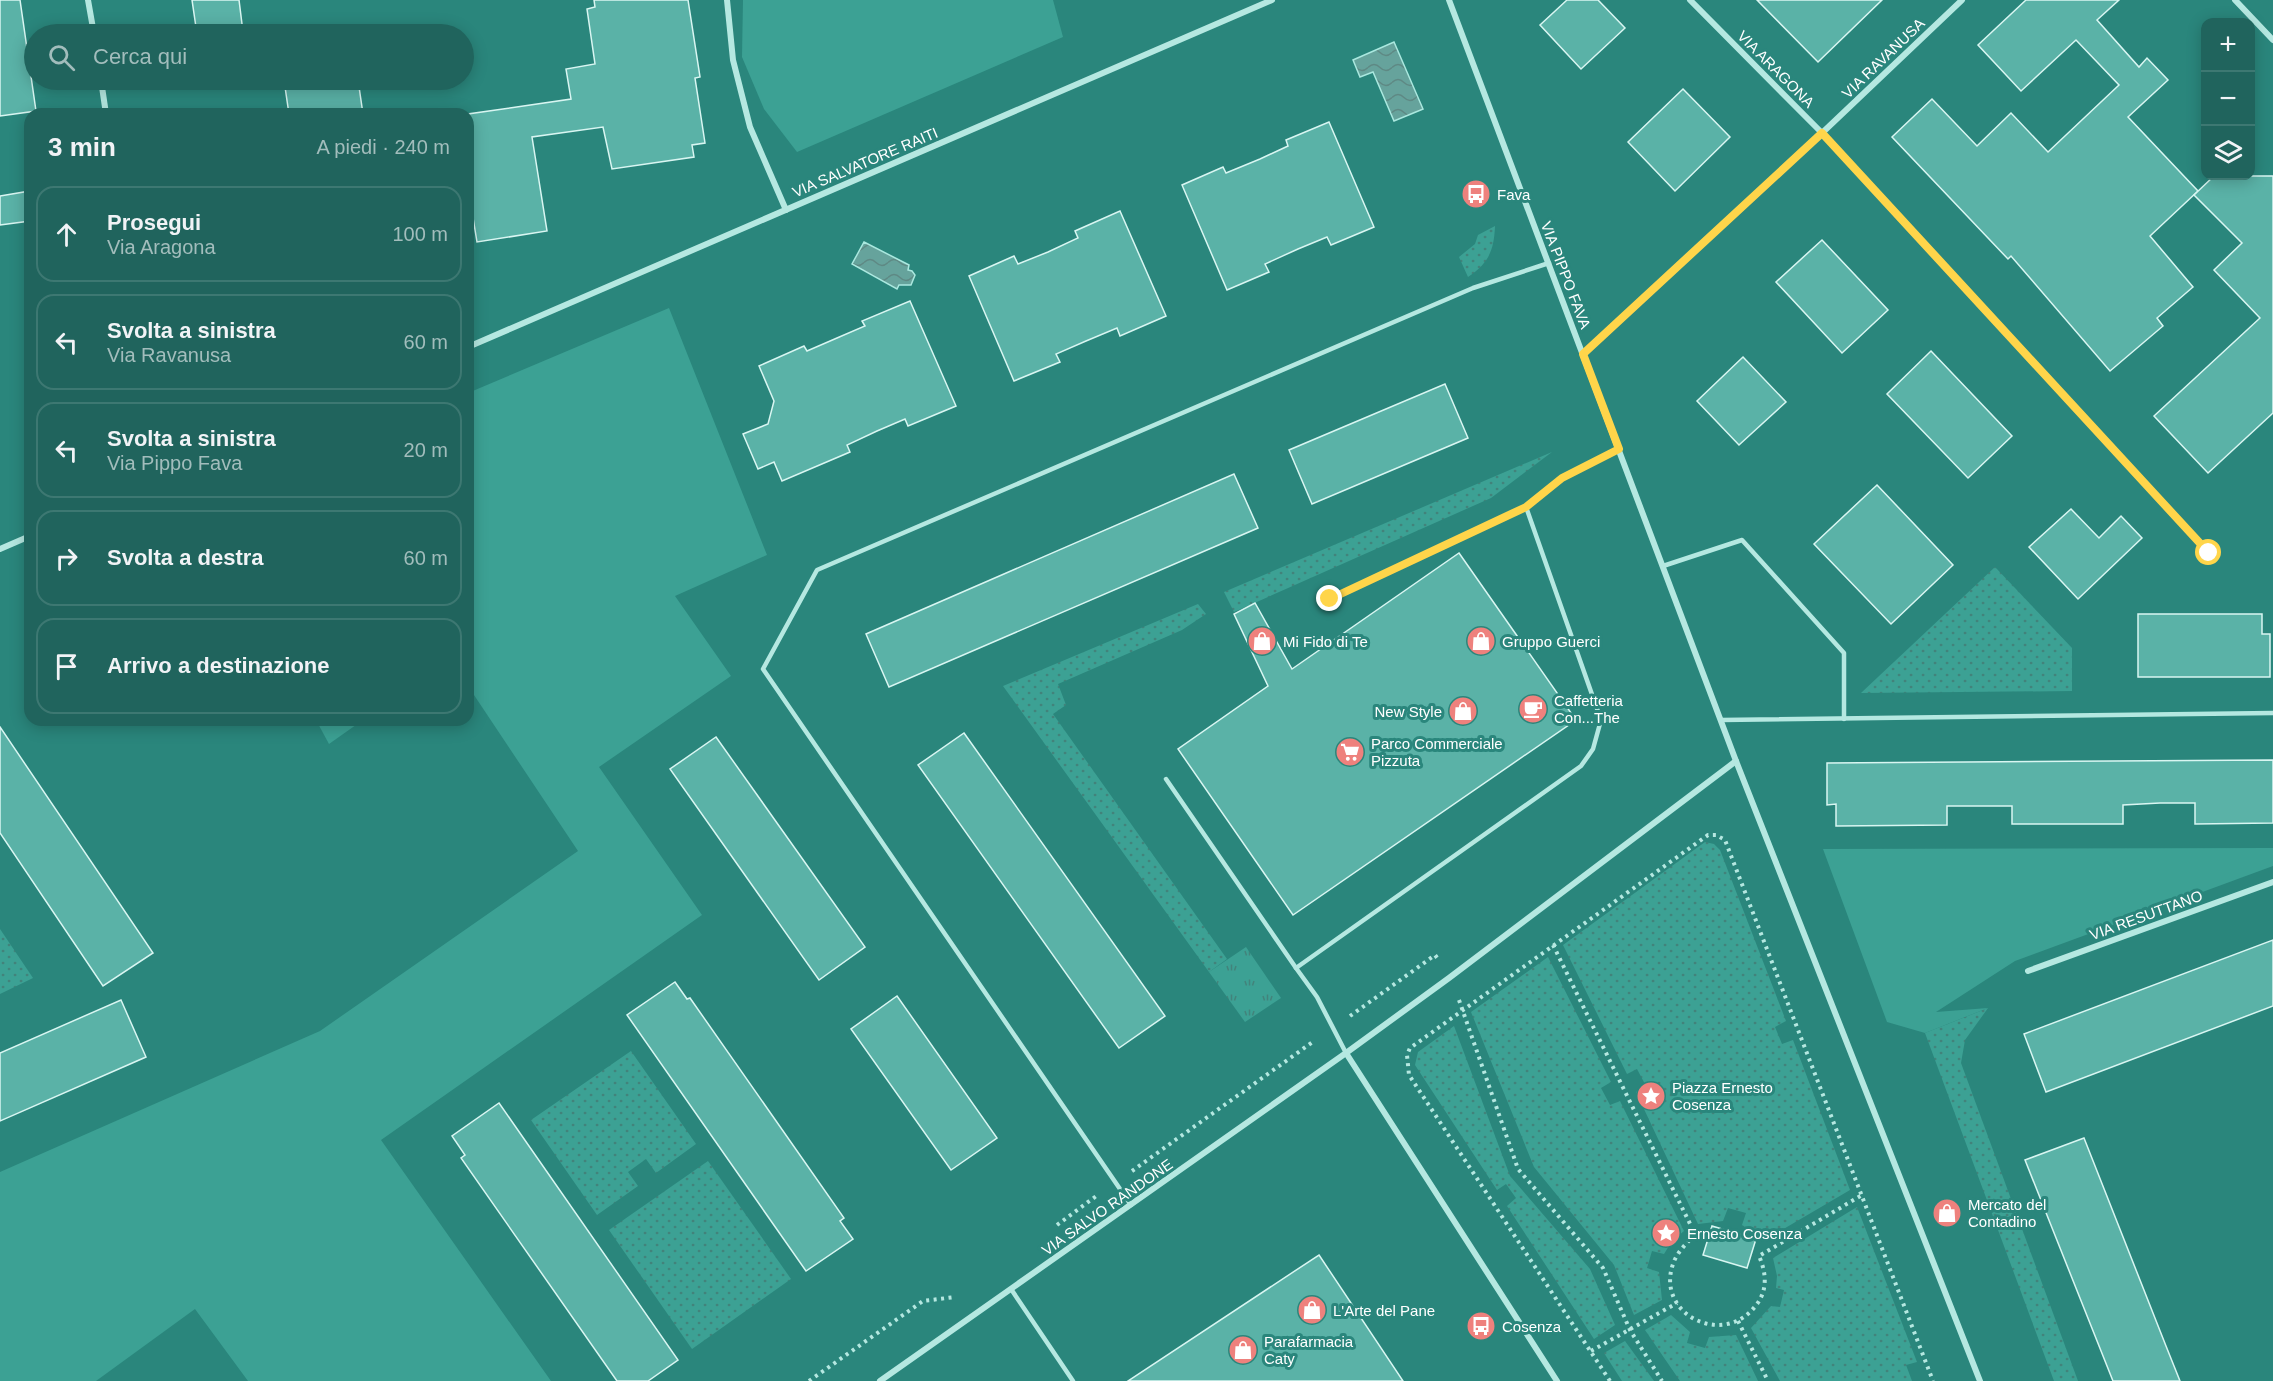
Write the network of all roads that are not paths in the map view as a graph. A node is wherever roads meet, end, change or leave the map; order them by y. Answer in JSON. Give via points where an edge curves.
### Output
{"nodes":[{"id":1,"x":88,"y":0,"type":"edge"},
{"id":2,"x":727,"y":0,"type":"edge"},
{"id":3,"x":1272,"y":0,"type":"edge"},
{"id":4,"x":1449,"y":0,"type":"edge"},
{"id":5,"x":1690,"y":0,"type":"edge"},
{"id":6,"x":1962,"y":0,"type":"edge"},
{"id":7,"x":2235,"y":0,"type":"edge"},
{"id":8,"x":92,"y":24,"type":"edge"},
{"id":9,"x":2273,"y":40,"type":"edge"},
{"id":10,"x":102,"y":90,"type":"edge"},
{"id":11,"x":105,"y":108,"type":"edge"},
{"id":12,"x":1822,"y":133,"type":"junction"},
{"id":13,"x":786,"y":210,"type":"junction"},
{"id":14,"x":1549,"y":263,"type":"junction"},
{"id":15,"x":474,"y":344,"type":"edge"},
{"id":16,"x":1583,"y":354,"type":"junction"},
{"id":17,"x":1619,"y":449,"type":"junction"},
{"id":18,"x":1526,"y":507,"type":"junction"},
{"id":19,"x":24,"y":539,"type":"edge"},
{"id":20,"x":0,"y":549,"type":"edge"},
{"id":21,"x":2209,"y":553,"type":"dead end"},
{"id":22,"x":1663,"y":566,"type":"junction"},
{"id":23,"x":1330,"y":599,"type":"dead end"},
{"id":24,"x":2273,"y":713,"type":"edge"},
{"id":25,"x":1844,"y":719,"type":"junction"},
{"id":26,"x":1721,"y":720,"type":"junction"},
{"id":27,"x":1736,"y":761,"type":"junction"},
{"id":28,"x":1166,"y":779,"type":"dead end"},
{"id":29,"x":2273,"y":882,"type":"edge"},
{"id":30,"x":1296,"y":968,"type":"junction"},
{"id":31,"x":2028,"y":971,"type":"dead end"},
{"id":32,"x":1346,"y":1053,"type":"junction"},
{"id":33,"x":1131,"y":1205,"type":"junction"},
{"id":34,"x":1011,"y":1289,"type":"junction"},
{"id":35,"x":880,"y":1381,"type":"edge"},
{"id":36,"x":1073,"y":1381,"type":"edge"},
{"id":37,"x":1557,"y":1381,"type":"edge"},
{"id":38,"x":1980,"y":1381,"type":"edge"}],
"edges":[{"from":1,"to":8,"type":"street"},
{"from":2,"to":13,"type":"street","via":[[733,60],[750,127]]},
{"from":3,"to":13,"type":"street","name":"VIA SALVATORE RAITI"},
{"from":4,"to":14,"type":"street","name":"VIA PIPPO FAVA"},
{"from":5,"to":12,"type":"street","name":"VIA ARAGONA"},
{"from":6,"to":12,"type":"street","name":"VIA RAVANUSA"},
{"from":7,"to":9,"type":"street"},
{"from":10,"to":11,"type":"street"},
{"from":12,"to":16,"type":"street","name":"VIA RAVANUSA"},
{"from":12,"to":21,"type":"street","name":"VIA ARAGONA"},
{"from":13,"to":15,"type":"street","name":"VIA SALVATORE RAITI"},
{"from":14,"to":16,"type":"street","name":"VIA PIPPO FAVA"},
{"from":14,"to":33,"type":"lane","via":[[1473,288],[817,570],[763,669]]},
{"from":16,"to":17,"type":"street","name":"VIA PIPPO FAVA"},
{"from":17,"to":18,"type":"lane","via":[[1562,478]]},
{"from":17,"to":22,"type":"street","name":"VIA PIPPO FAVA"},
{"from":18,"to":23,"type":"lane"},
{"from":18,"to":30,"type":"lane","via":[[1601,720],[1593,749],[1581,766]]},
{"from":19,"to":20,"type":"street"},
{"from":22,"to":25,"type":"lane","via":[[1742,540],[1844,653]]},
{"from":22,"to":26,"type":"street","name":"VIA PIPPO FAVA"},
{"from":24,"to":25,"type":"lane"},
{"from":25,"to":26,"type":"lane"},
{"from":26,"to":27,"type":"street","name":"VIA PIPPO FAVA"},
{"from":27,"to":32,"type":"street","name":"VIA SALVO RANDONE"},
{"from":27,"to":38,"type":"street","name":"VIA PIPPO FAVA"},
{"from":28,"to":30,"type":"lane"},
{"from":29,"to":31,"type":"street","name":"VIA RESUTTANO"},
{"from":30,"to":32,"type":"lane","via":[[1317,997]]},
{"from":32,"to":33,"type":"street","name":"VIA SALVO RANDONE"},
{"from":32,"to":37,"type":"street"},
{"from":33,"to":34,"type":"street","name":"VIA SALVO RANDONE"},
{"from":34,"to":35,"type":"street","name":"VIA SALVO RANDONE"},
{"from":34,"to":36,"type":"lane"}]}
